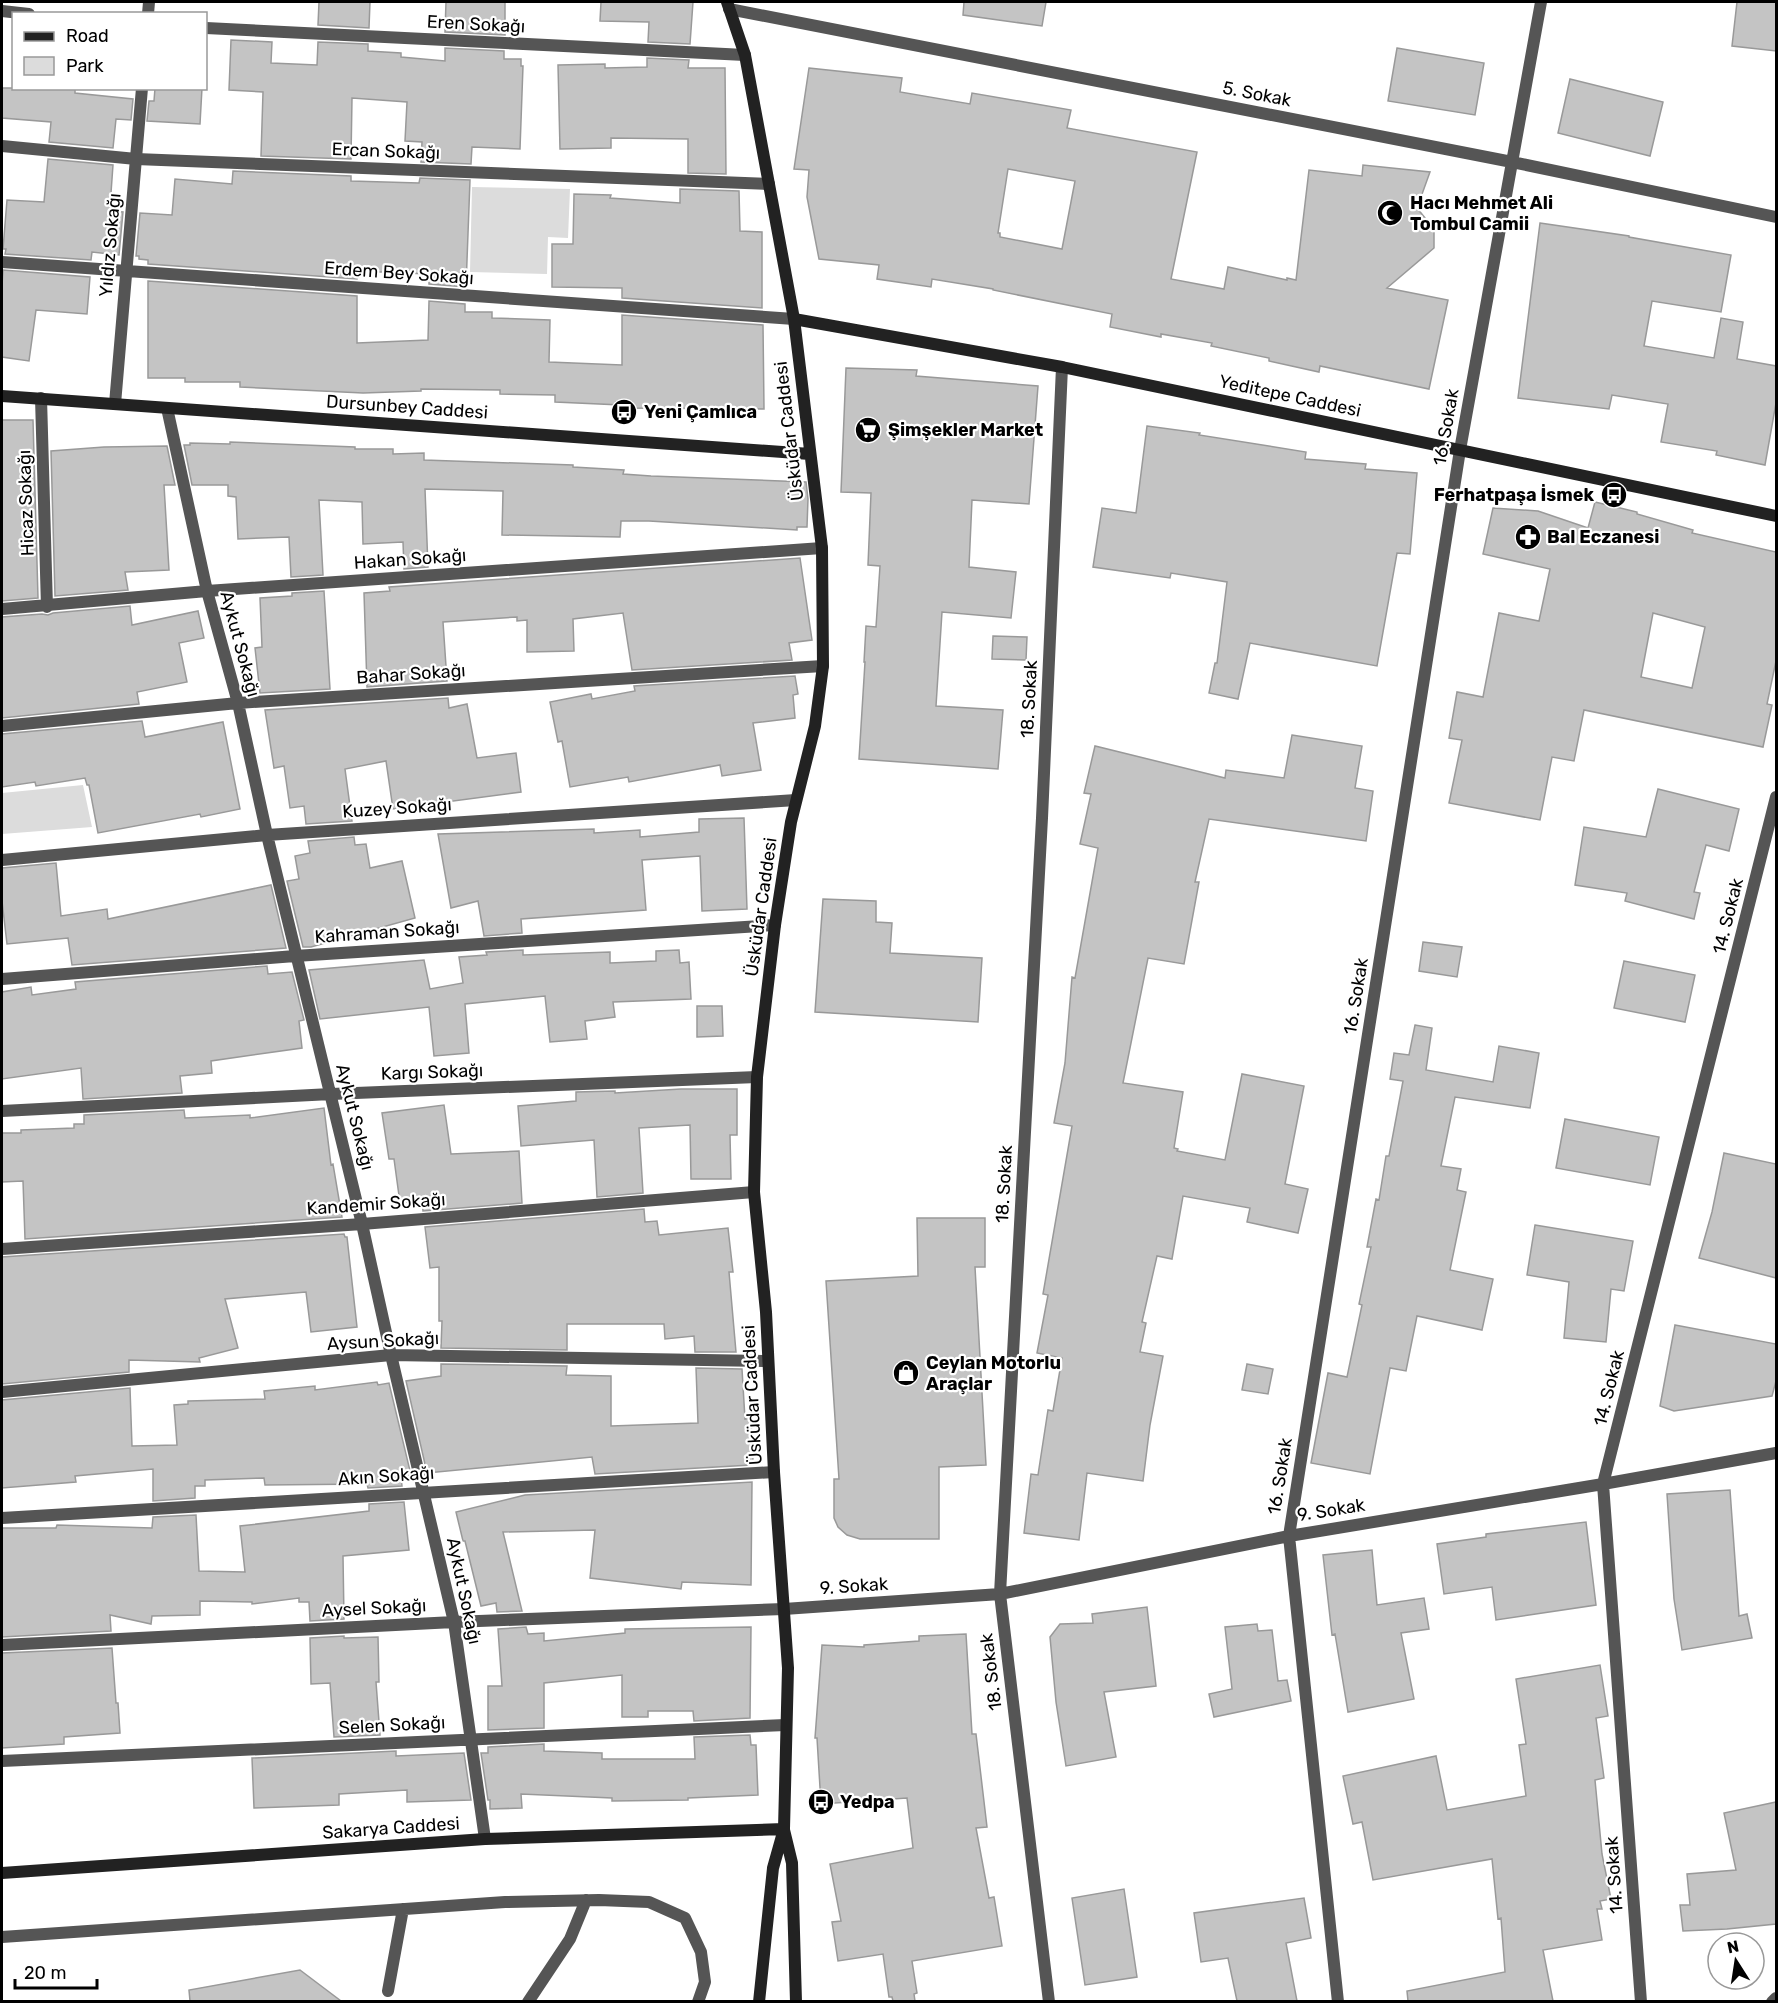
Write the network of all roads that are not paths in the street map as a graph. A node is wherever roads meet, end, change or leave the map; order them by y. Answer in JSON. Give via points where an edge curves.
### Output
{"nodes":[{"id":1,"x":1541,"y":2,"type":"edge"},
{"id":2,"x":728,"y":5,"type":"edge"},
{"id":3,"x":207,"y":28,"type":"edge"},
{"id":4,"x":745,"y":55,"type":"junction"},
{"id":5,"x":142,"y":90,"type":"edge"},
{"id":6,"x":2,"y":146,"type":"edge"},
{"id":7,"x":136,"y":159,"type":"junction"},
{"id":8,"x":1512,"y":162,"type":"junction"},
{"id":9,"x":769,"y":184,"type":"junction"},
{"id":10,"x":1776,"y":217,"type":"edge"},
{"id":11,"x":2,"y":262,"type":"edge"},
{"id":12,"x":126,"y":272,"type":"junction"},
{"id":13,"x":794,"y":319,"type":"junction"},
{"id":14,"x":1062,"y":367,"type":"junction"},
{"id":15,"x":2,"y":396,"type":"edge"},
{"id":16,"x":41,"y":398,"type":"junction"},
{"id":17,"x":115,"y":404,"type":"junction"},
{"id":18,"x":167,"y":408,"type":"junction"},
{"id":19,"x":1460,"y":450,"type":"junction"},
{"id":20,"x":810,"y":454,"type":"junction"},
{"id":21,"x":1776,"y":516,"type":"edge"},
{"id":22,"x":822,"y":548,"type":"junction"},
{"id":23,"x":207,"y":591,"type":"junction"},
{"id":24,"x":47,"y":607,"type":"junction"},
{"id":25,"x":2,"y":609,"type":"edge"},
{"id":26,"x":823,"y":666,"type":"junction"},
{"id":27,"x":238,"y":703,"type":"junction"},
{"id":28,"x":2,"y":726,"type":"edge"},
{"id":29,"x":1776,"y":797,"type":"edge"},
{"id":30,"x":796,"y":800,"type":"junction"},
{"id":31,"x":267,"y":835,"type":"junction"},
{"id":32,"x":2,"y":860,"type":"edge"},
{"id":33,"x":775,"y":925,"type":"junction"},
{"id":34,"x":295,"y":956,"type":"junction"},
{"id":35,"x":2,"y":979,"type":"edge"},
{"id":36,"x":757,"y":1077,"type":"junction"},
{"id":37,"x":331,"y":1094,"type":"junction"},
{"id":38,"x":2,"y":1111,"type":"edge"},
{"id":39,"x":754,"y":1192,"type":"junction"},
{"id":40,"x":362,"y":1224,"type":"junction"},
{"id":41,"x":2,"y":1250,"type":"edge"},
{"id":42,"x":391,"y":1355,"type":"junction"},
{"id":43,"x":768,"y":1361,"type":"junction"},
{"id":44,"x":2,"y":1392,"type":"edge"},
{"id":45,"x":1776,"y":1453,"type":"edge"},
{"id":46,"x":774,"y":1472,"type":"junction"},
{"id":47,"x":1603,"y":1484,"type":"junction"},
{"id":48,"x":423,"y":1491,"type":"junction"},
{"id":49,"x":2,"y":1518,"type":"edge"},
{"id":50,"x":1289,"y":1536,"type":"junction"},
{"id":51,"x":1000,"y":1594,"type":"junction"},
{"id":52,"x":784,"y":1609,"type":"junction"},
{"id":53,"x":454,"y":1622,"type":"junction"},
{"id":54,"x":2,"y":1646,"type":"edge"},
{"id":55,"x":785,"y":1725,"type":"junction"},
{"id":56,"x":470,"y":1740,"type":"junction"},
{"id":57,"x":2,"y":1761,"type":"edge"},
{"id":58,"x":784,"y":1829,"type":"junction"},
{"id":59,"x":485,"y":1839,"type":"junction"},
{"id":60,"x":2,"y":1873,"type":"edge"},
{"id":61,"x":586,"y":1900,"type":"junction"},
{"id":62,"x":404,"y":1909,"type":"junction"},
{"id":63,"x":2,"y":1938,"type":"edge"},
{"id":64,"x":387,"y":1992,"type":"dead end"},
{"id":65,"x":1776,"y":1998,"type":"edge"},
{"id":66,"x":528,"y":2001,"type":"edge"},
{"id":67,"x":698,"y":2001,"type":"edge"},
{"id":68,"x":759,"y":2001,"type":"edge"},
{"id":69,"x":796,"y":2001,"type":"edge"},
{"id":70,"x":1049,"y":2001,"type":"edge"},
{"id":71,"x":1338,"y":2001,"type":"edge"},
{"id":72,"x":1641,"y":2001,"type":"edge"},
{"id":73,"x":1772,"y":2001,"type":"edge"}],
"edges":[{"from":1,"to":8,"type":"street","name":"16. Sokak"},
{"from":2,"to":4,"type":"street","name":"Üsküdar Caddesi"},
{"from":2,"to":8,"type":"street","name":"5. Sokak"},
{"from":3,"to":4,"type":"street","name":"Eren Sokağı"},
{"from":4,"to":9,"type":"street","name":"Üsküdar Caddesi"},
{"from":5,"to":7,"type":"street","name":"Yıldız Sokağı"},
{"from":6,"to":7,"type":"street","name":"Ercan Sokağı"},
{"from":7,"to":9,"type":"street","name":"Ercan Sokağı"},
{"from":7,"to":12,"type":"street","name":"Yıldız Sokağı"},
{"from":8,"to":10,"type":"street","name":"5. Sokak"},
{"from":8,"to":19,"type":"street","name":"16. Sokak"},
{"from":9,"to":13,"type":"street","name":"Üsküdar Caddesi"},
{"from":11,"to":12,"type":"street","name":"Erdem Bey Sokağı"},
{"from":12,"to":13,"type":"street","name":"Erdem Bey Sokağı"},
{"from":12,"to":17,"type":"street","name":"Yıldız Sokağı"},
{"from":13,"to":14,"type":"street","name":"Yeditepe Caddesi"},
{"from":13,"to":20,"type":"street","name":"Üsküdar Caddesi"},
{"from":14,"to":19,"type":"street","name":"Yeditepe Caddesi"},
{"from":14,"to":51,"type":"street","name":"18. Sokak"},
{"from":15,"to":16,"type":"street","name":"Dursunbey Caddesi"},
{"from":16,"to":17,"type":"street","name":"Dursunbey Caddesi"},
{"from":16,"to":24,"type":"street","name":"Hicaz Sokağı"},
{"from":17,"to":18,"type":"street","name":"Dursunbey Caddesi"},
{"from":18,"to":20,"type":"street","name":"Dursunbey Caddesi"},
{"from":18,"to":23,"type":"street","name":"Aykut Sokağı"},
{"from":19,"to":21,"type":"street","name":"Yeditepe Caddesi"},
{"from":19,"to":50,"type":"street","name":"16. Sokak"},
{"from":20,"to":22,"type":"street","name":"Üsküdar Caddesi"},
{"from":22,"to":23,"type":"street","name":"Hakan Sokağı"},
{"from":22,"to":26,"type":"street","name":"Üsküdar Caddesi"},
{"from":23,"to":24,"type":"street","name":"Hakan Sokağı"},
{"from":23,"to":27,"type":"street","name":"Aykut Sokağı"},
{"from":24,"to":25,"type":"street","name":"Hakan Sokağı"},
{"from":26,"to":27,"type":"street","name":"Bahar Sokağı"},
{"from":26,"to":30,"type":"street","name":"Üsküdar Caddesi","via":[[814,726]]},
{"from":27,"to":28,"type":"street","name":"Bahar Sokağı"},
{"from":27,"to":31,"type":"street","name":"Aykut Sokağı"},
{"from":29,"to":47,"type":"street","name":"14. Sokak"},
{"from":30,"to":31,"type":"street","name":"Kuzey Sokağı"},
{"from":30,"to":33,"type":"street","name":"Üsküdar Caddesi"},
{"from":31,"to":32,"type":"street","name":"Kuzey Sokağı"},
{"from":31,"to":34,"type":"street","name":"Aykut Sokağı"},
{"from":33,"to":34,"type":"street","name":"Kahraman Sokağı"},
{"from":33,"to":36,"type":"street","name":"Üsküdar Caddesi"},
{"from":34,"to":35,"type":"street","name":"Kahraman Sokağı"},
{"from":34,"to":37,"type":"street","name":"Aykut Sokağı"},
{"from":36,"to":37,"type":"street","name":"Kargı Sokağı"},
{"from":36,"to":39,"type":"street","name":"Üsküdar Caddesi"},
{"from":37,"to":38,"type":"street","name":"Kargı Sokağı"},
{"from":37,"to":40,"type":"street","name":"Aykut Sokağı"},
{"from":39,"to":40,"type":"street","name":"Kandemir Sokağı"},
{"from":39,"to":43,"type":"street","name":"Üsküdar Caddesi"},
{"from":40,"to":41,"type":"street","name":"Kandemir Sokağı"},
{"from":40,"to":42,"type":"street","name":"Aykut Sokağı"},
{"from":42,"to":43,"type":"street","name":"Aysun Sokağı"},
{"from":42,"to":44,"type":"street","name":"Aysun Sokağı"},
{"from":42,"to":48,"type":"street","name":"Aykut Sokağı"},
{"from":43,"to":46,"type":"street","name":"Üsküdar Caddesi"},
{"from":45,"to":47,"type":"street","name":"9. Sokak"},
{"from":46,"to":48,"type":"street","name":"Akın Sokağı"},
{"from":46,"to":52,"type":"street","name":"Üsküdar Caddesi"},
{"from":47,"to":50,"type":"street","name":"9. Sokak"},
{"from":47,"to":72,"type":"street","name":"14. Sokak"},
{"from":48,"to":49,"type":"street","name":"Akın Sokağı"},
{"from":48,"to":53,"type":"street","name":"Aykut Sokağı"},
{"from":50,"to":51,"type":"street","name":"9. Sokak"},
{"from":50,"to":71,"type":"street","name":"16. Sokak"},
{"from":51,"to":52,"type":"street","name":"9. Sokak"},
{"from":51,"to":70,"type":"street","name":"18. Sokak"},
{"from":52,"to":53,"type":"street","name":"Aysel Sokağı"},
{"from":52,"to":55,"type":"street","name":"Üsküdar Caddesi","via":[[788,1668]]},
{"from":53,"to":54,"type":"street","name":"Aysel Sokağı"},
{"from":53,"to":56,"type":"street","name":"Aykut Sokağı"},
{"from":55,"to":56,"type":"street","name":"Selen Sokağı"},
{"from":55,"to":58,"type":"street","name":"Üsküdar Caddesi"},
{"from":56,"to":57,"type":"street","name":"Selen Sokağı"},
{"from":56,"to":59,"type":"street","name":"Aykut Sokağı"},
{"from":58,"to":59,"type":"street","name":"Sakarya Caddesi"},
{"from":58,"to":68,"type":"street","name":"Üsküdar Caddesi","via":[[773,1868]]},
{"from":58,"to":69,"type":"street","name":"Üsküdar Caddesi","via":[[792,1863]]},
{"from":59,"to":60,"type":"street","name":"Sakarya Caddesi"},
{"from":61,"to":62,"type":"street"},
{"from":61,"to":66,"type":"street","via":[[570,1939]]},
{"from":61,"to":67,"type":"street","via":[[649,1902],[685,1918],[701,1952],[705,1982]]},
{"from":62,"to":63,"type":"street"},
{"from":62,"to":64,"type":"street"},
{"from":65,"to":73,"type":"street"}]}
